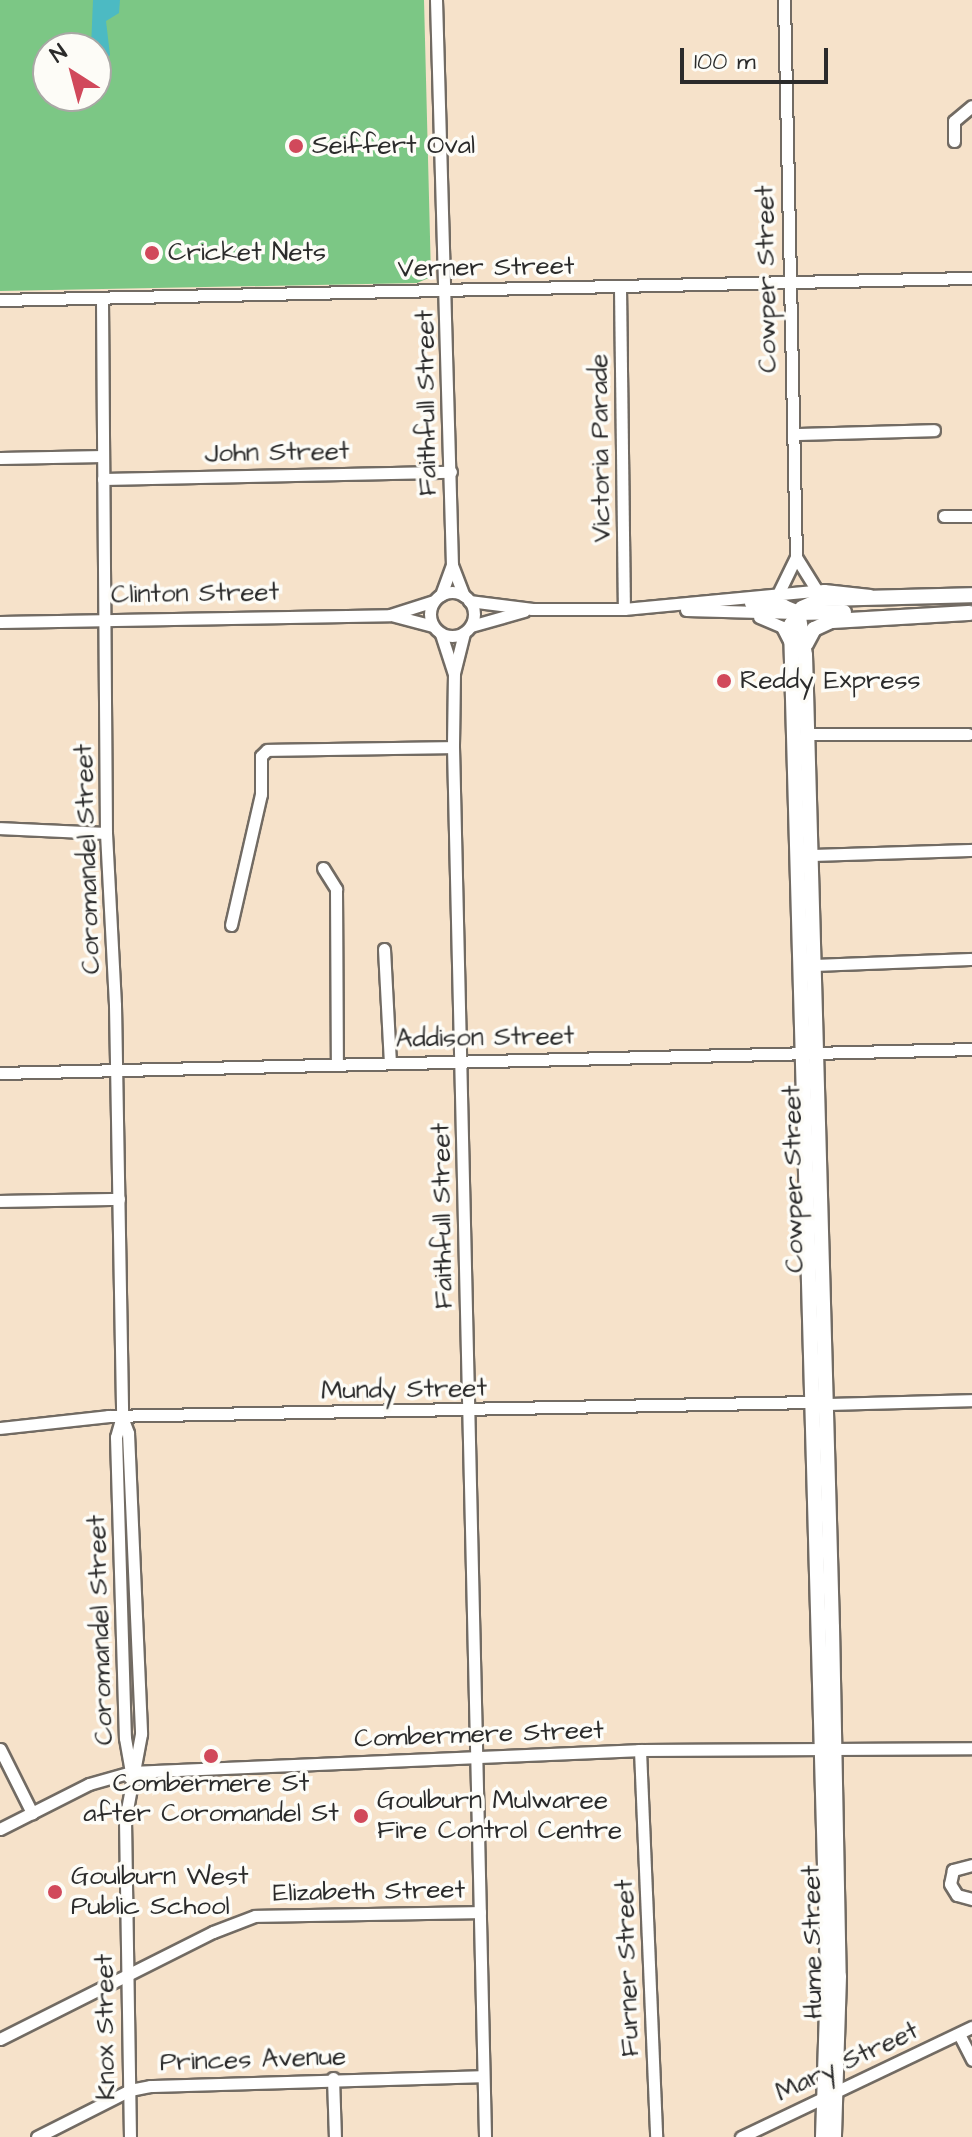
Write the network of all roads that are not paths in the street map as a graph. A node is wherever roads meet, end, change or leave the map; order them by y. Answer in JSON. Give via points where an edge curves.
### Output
{"nodes":[{"id":1,"x":436,"y":0,"type":"edge"},
{"id":2,"x":784,"y":0,"type":"edge"},
{"id":3,"x":972,"y":106,"type":"edge"},
{"id":4,"x":954,"y":141,"type":"dead end"},
{"id":5,"x":972,"y":278,"type":"edge"},
{"id":6,"x":791,"y":281,"type":"junction"},
{"id":7,"x":620,"y":287,"type":"junction"},
{"id":8,"x":447,"y":291,"type":"junction"},
{"id":9,"x":0,"y":300,"type":"edge"},
{"id":10,"x":102,"y":301,"type":"junction"},
{"id":11,"x":934,"y":430,"type":"dead end"},
{"id":12,"x":795,"y":434,"type":"junction"},
{"id":13,"x":103,"y":456,"type":"junction"},
{"id":14,"x":0,"y":458,"type":"edge"},
{"id":15,"x":451,"y":472,"type":"junction"},
{"id":16,"x":103,"y":479,"type":"junction"},
{"id":17,"x":944,"y":516,"type":"dead end"},
{"id":18,"x":972,"y":516,"type":"edge"},
{"id":19,"x":796,"y":557,"type":"junction"},
{"id":20,"x":452,"y":565,"type":"junction"},
{"id":21,"x":817,"y":590,"type":"junction"},
{"id":22,"x":778,"y":594,"type":"junction"},
{"id":23,"x":972,"y":595,"type":"edge"},
{"id":24,"x":874,"y":596,"type":"junction"},
{"id":25,"x":438,"y":598,"type":"junction"},
{"id":26,"x":467,"y":598,"type":"junction"},
{"id":27,"x":709,"y":602,"type":"junction"},
{"id":28,"x":669,"y":608,"type":"junction"},
{"id":29,"x":532,"y":609,"type":"junction"},
{"id":30,"x":624,"y":609,"type":"junction"},
{"id":31,"x":798,"y":612,"type":"junction"},
{"id":32,"x":743,"y":613,"type":"junction"},
{"id":33,"x":971,"y":613,"type":"edge"},
{"id":34,"x":390,"y":615,"type":"junction"},
{"id":35,"x":107,"y":620,"type":"junction"},
{"id":36,"x":0,"y":622,"type":"edge"},
{"id":37,"x":468,"y":629,"type":"junction"},
{"id":38,"x":437,"y":630,"type":"junction"},
{"id":39,"x":798,"y":653,"type":"junction"},
{"id":40,"x":454,"y":673,"type":"junction"},
{"id":41,"x":807,"y":734,"type":"junction"},
{"id":42,"x":968,"y":734,"type":"dead end"},
{"id":43,"x":453,"y":747,"type":"junction"},
{"id":44,"x":0,"y":828,"type":"edge"},
{"id":45,"x":106,"y":833,"type":"junction"},
{"id":46,"x":972,"y":850,"type":"edge"},
{"id":47,"x":810,"y":855,"type":"junction"},
{"id":48,"x":323,"y":868,"type":"dead end"},
{"id":49,"x":231,"y":925,"type":"dead end"},
{"id":50,"x":384,"y":949,"type":"dead end"},
{"id":51,"x":971,"y":959,"type":"edge"},
{"id":52,"x":813,"y":965,"type":"junction"},
{"id":53,"x":972,"y":1049,"type":"edge"},
{"id":54,"x":809,"y":1052,"type":"junction"},
{"id":55,"x":462,"y":1061,"type":"junction"},
{"id":56,"x":390,"y":1063,"type":"junction"},
{"id":57,"x":337,"y":1064,"type":"junction"},
{"id":58,"x":116,"y":1070,"type":"junction"},
{"id":59,"x":0,"y":1073,"type":"edge"},
{"id":60,"x":119,"y":1199,"type":"junction"},
{"id":61,"x":0,"y":1201,"type":"edge"},
{"id":62,"x":972,"y":1400,"type":"edge"},
{"id":63,"x":817,"y":1403,"type":"junction"},
{"id":64,"x":469,"y":1411,"type":"junction"},
{"id":65,"x":122,"y":1416,"type":"junction"},
{"id":66,"x":0,"y":1428,"type":"edge"},
{"id":67,"x":131,"y":1507,"type":"junction"},
{"id":68,"x":118,"y":1508,"type":"junction"},
{"id":69,"x":134,"y":1583,"type":"junction"},
{"id":70,"x":121,"y":1584,"type":"junction"},
{"id":71,"x":138,"y":1661,"type":"junction"},
{"id":72,"x":123,"y":1662,"type":"junction"},
{"id":73,"x":826,"y":1747,"type":"junction"},
{"id":74,"x":972,"y":1748,"type":"edge"},
{"id":75,"x":0,"y":1749,"type":"edge"},
{"id":76,"x":640,"y":1750,"type":"junction"},
{"id":77,"x":477,"y":1758,"type":"junction"},
{"id":78,"x":131,"y":1772,"type":"junction"},
{"id":79,"x":32,"y":1813,"type":"junction"},
{"id":80,"x":0,"y":1829,"type":"edge"},
{"id":81,"x":972,"y":1865,"type":"edge"},
{"id":82,"x":972,"y":1899,"type":"edge"},
{"id":83,"x":480,"y":1912,"type":"junction"},
{"id":84,"x":126,"y":1976,"type":"junction"},
{"id":85,"x":972,"y":2027,"type":"edge"},
{"id":86,"x":959,"y":2034,"type":"junction"},
{"id":87,"x":0,"y":2039,"type":"edge"},
{"id":88,"x":972,"y":2060,"type":"edge"},
{"id":89,"x":483,"y":2076,"type":"junction"},
{"id":90,"x":333,"y":2078,"type":"junction"},
{"id":91,"x":130,"y":2090,"type":"junction"},
{"id":92,"x":833,"y":2095,"type":"junction"},
{"id":93,"x":37,"y":2137,"type":"edge"},
{"id":94,"x":130,"y":2137,"type":"edge"},
{"id":95,"x":335,"y":2137,"type":"edge"},
{"id":96,"x":485,"y":2137,"type":"edge"},
{"id":97,"x":656,"y":2137,"type":"edge"},
{"id":98,"x":741,"y":2137,"type":"edge"},
{"id":99,"x":823,"y":2137,"type":"edge"},
{"id":100,"x":834,"y":2137,"type":"edge"}],
"edges":[{"from":1,"to":8,"type":"street","name":"Faithfull Street"},
{"from":2,"to":6,"type":"street","name":"Cowper Street"},
{"from":3,"to":4,"type":"street","via":[[954,121]]},
{"from":5,"to":6,"type":"street","name":"Verner Street"},
{"from":6,"to":7,"type":"street","name":"Verner Street"},
{"from":6,"to":12,"type":"street","name":"Cowper Street"},
{"from":7,"to":8,"type":"street","name":"Verner Street"},
{"from":7,"to":30,"type":"street","name":"Victoria Parade"},
{"from":8,"to":10,"type":"street","name":"Verner Street"},
{"from":8,"to":15,"type":"street","name":"Faithfull Street"},
{"from":9,"to":10,"type":"street","name":"Verner Street"},
{"from":10,"to":13,"type":"street","name":"Coromandel Street"},
{"from":11,"to":12,"type":"street"},
{"from":12,"to":19,"type":"street","name":"Cowper Street"},
{"from":13,"to":14,"type":"street"},
{"from":13,"to":16,"type":"street","name":"Coromandel Street"},
{"from":15,"to":16,"type":"street","name":"John Street"},
{"from":15,"to":20,"type":"street","name":"Faithfull Street"},
{"from":16,"to":35,"type":"street","name":"Coromandel Street"},
{"from":17,"to":18,"type":"street"},
{"from":19,"to":21,"type":"street"},
{"from":19,"to":22,"type":"street","name":"Cowper Street"},
{"from":20,"to":25,"type":"street","name":"Faithfull Street"},
{"from":20,"to":26,"type":"street","name":"Faithfull Street"},
{"from":21,"to":22,"type":"street"},
{"from":21,"to":24,"type":"street"},
{"from":22,"to":27,"type":"street"},
{"from":23,"to":24,"type":"main road"},
{"from":24,"to":31,"type":"main road","via":[[822,599]]},
{"from":25,"to":26,"type":"street"},
{"from":25,"to":34,"type":"street","name":"Clinton Street"},
{"from":25,"to":38,"type":"street","name":"Faithfull Street"},
{"from":26,"to":29,"type":"street"},
{"from":26,"to":37,"type":"street","name":"Faithfull Street"},
{"from":27,"to":28,"type":"street"},
{"from":27,"to":31,"type":"street","via":[[781,604]]},
{"from":28,"to":30,"type":"street"},
{"from":28,"to":32,"type":"street"},
{"from":29,"to":30,"type":"street"},
{"from":29,"to":37,"type":"street"},
{"from":31,"to":32,"type":"street"},
{"from":31,"to":33,"type":"main road"},
{"from":31,"to":39,"type":"main road","name":"Cowper Street"},
{"from":32,"to":39,"type":"street","via":[[782,627]]},
{"from":33,"to":39,"type":"main road","via":[[831,621],[811,632]]},
{"from":34,"to":35,"type":"street","name":"Clinton Street"},
{"from":34,"to":38,"type":"street","name":"Clinton Street"},
{"from":35,"to":36,"type":"street","name":"Clinton Street"},
{"from":35,"to":45,"type":"street","name":"Coromandel Street"},
{"from":37,"to":38,"type":"street","name":"Clinton Street"},
{"from":37,"to":40,"type":"street","name":"Faithfull Street"},
{"from":38,"to":40,"type":"street","name":"Faithfull Street"},
{"from":39,"to":41,"type":"main road","name":"Cowper Street"},
{"from":39,"to":54,"type":"main road","name":"Cowper Street"},
{"from":40,"to":43,"type":"street","name":"Faithfull Street"},
{"from":41,"to":42,"type":"street"},
{"from":41,"to":47,"type":"main road","name":"Cowper Street"},
{"from":43,"to":49,"type":"street","via":[[267,750],[261,756],[261,794]]},
{"from":43,"to":55,"type":"street","name":"Faithfull Street"},
{"from":44,"to":45,"type":"street"},
{"from":45,"to":58,"type":"street","name":"Coromandel Street"},
{"from":46,"to":47,"type":"street"},
{"from":47,"to":52,"type":"main road","name":"Cowper Street"},
{"from":48,"to":57,"type":"street","via":[[336,889]]},
{"from":50,"to":56,"type":"street"},
{"from":51,"to":52,"type":"street"},
{"from":52,"to":54,"type":"main road","name":"Cowper Street"},
{"from":53,"to":54,"type":"street","name":"Addison Street"},
{"from":54,"to":55,"type":"street","name":"Addison Street"},
{"from":54,"to":63,"type":"main road","name":"Cowper Street"},
{"from":55,"to":56,"type":"street","name":"Addison Street"},
{"from":55,"to":64,"type":"street","name":"Faithfull Street"},
{"from":56,"to":57,"type":"street","name":"Addison Street"},
{"from":57,"to":58,"type":"street","name":"Addison Street"},
{"from":58,"to":59,"type":"street","name":"Addison Street"},
{"from":58,"to":60,"type":"street","name":"Coromandel Street"},
{"from":60,"to":61,"type":"street"},
{"from":60,"to":65,"type":"street","name":"Coromandel Street"},
{"from":62,"to":63,"type":"street","name":"Mundy Street"},
{"from":63,"to":64,"type":"street","name":"Mundy Street"},
{"from":63,"to":73,"type":"main road","name":"Cowper Street"},
{"from":64,"to":65,"type":"street","name":"Mundy Street"},
{"from":64,"to":77,"type":"street","name":"Faithfull Street"},
{"from":65,"to":66,"type":"street","name":"Mundy Street"},
{"from":65,"to":67,"type":"street","name":"Coromandel Street","via":[[128,1433]]},
{"from":65,"to":68,"type":"street","name":"Coromandel Street","via":[[116,1437]]},
{"from":67,"to":68,"type":"street"},
{"from":67,"to":69,"type":"street","name":"Coromandel Street"},
{"from":68,"to":70,"type":"street","name":"Coromandel Street"},
{"from":69,"to":70,"type":"street"},
{"from":69,"to":71,"type":"street","name":"Coromandel Street"},
{"from":70,"to":72,"type":"street","name":"Coromandel Street"},
{"from":71,"to":72,"type":"street"},
{"from":71,"to":78,"type":"street","name":"Coromandel Street","via":[[141,1734]]},
{"from":72,"to":78,"type":"street","name":"Coromandel Street"},
{"from":73,"to":74,"type":"street","name":"Combermere Street"},
{"from":73,"to":76,"type":"street","name":"Combermere Street"},
{"from":73,"to":92,"type":"main road","name":"Hume Street"},
{"from":75,"to":79,"type":"street"},
{"from":76,"to":77,"type":"street","name":"Combermere Street"},
{"from":76,"to":97,"type":"street","name":"Furner Street"},
{"from":77,"to":78,"type":"street","name":"Combermere Street"},
{"from":77,"to":83,"type":"street","name":"Faithfull Street"},
{"from":78,"to":79,"type":"street","name":"Combermere Street","via":[[89,1784]]},
{"from":78,"to":84,"type":"street","name":"Knox Street","via":[[125,1820]]},
{"from":79,"to":80,"type":"street","name":"Combermere Street"},
{"from":81,"to":82,"type":"street","via":[[953,1870],[950,1884],[957,1895]]},
{"from":83,"to":84,"type":"street","name":"Elizabeth Street","via":[[255,1916]]},
{"from":83,"to":89,"type":"street","name":"Faithfull Street"},
{"from":84,"to":87,"type":"street","name":"Elizabeth Street"},
{"from":84,"to":91,"type":"street","name":"Knox Street"},
{"from":85,"to":86,"type":"street","name":"Mary Street"},
{"from":86,"to":88,"type":"street"},
{"from":86,"to":92,"type":"street","name":"Mary Street"},
{"from":89,"to":90,"type":"street","name":"Princes Avenue"},
{"from":89,"to":96,"type":"street","name":"Faithfull Street"},
{"from":90,"to":91,"type":"street","name":"Princes Avenue"},
{"from":90,"to":95,"type":"street"},
{"from":91,"to":93,"type":"street","name":"Princes Avenue"},
{"from":91,"to":94,"type":"street","name":"Knox Street"},
{"from":92,"to":98,"type":"street","name":"Mary Street"},
{"from":92,"to":99,"type":"main road","name":"Hume Street"},
{"from":92,"to":100,"type":"main road","name":"Hume Street"}]}
